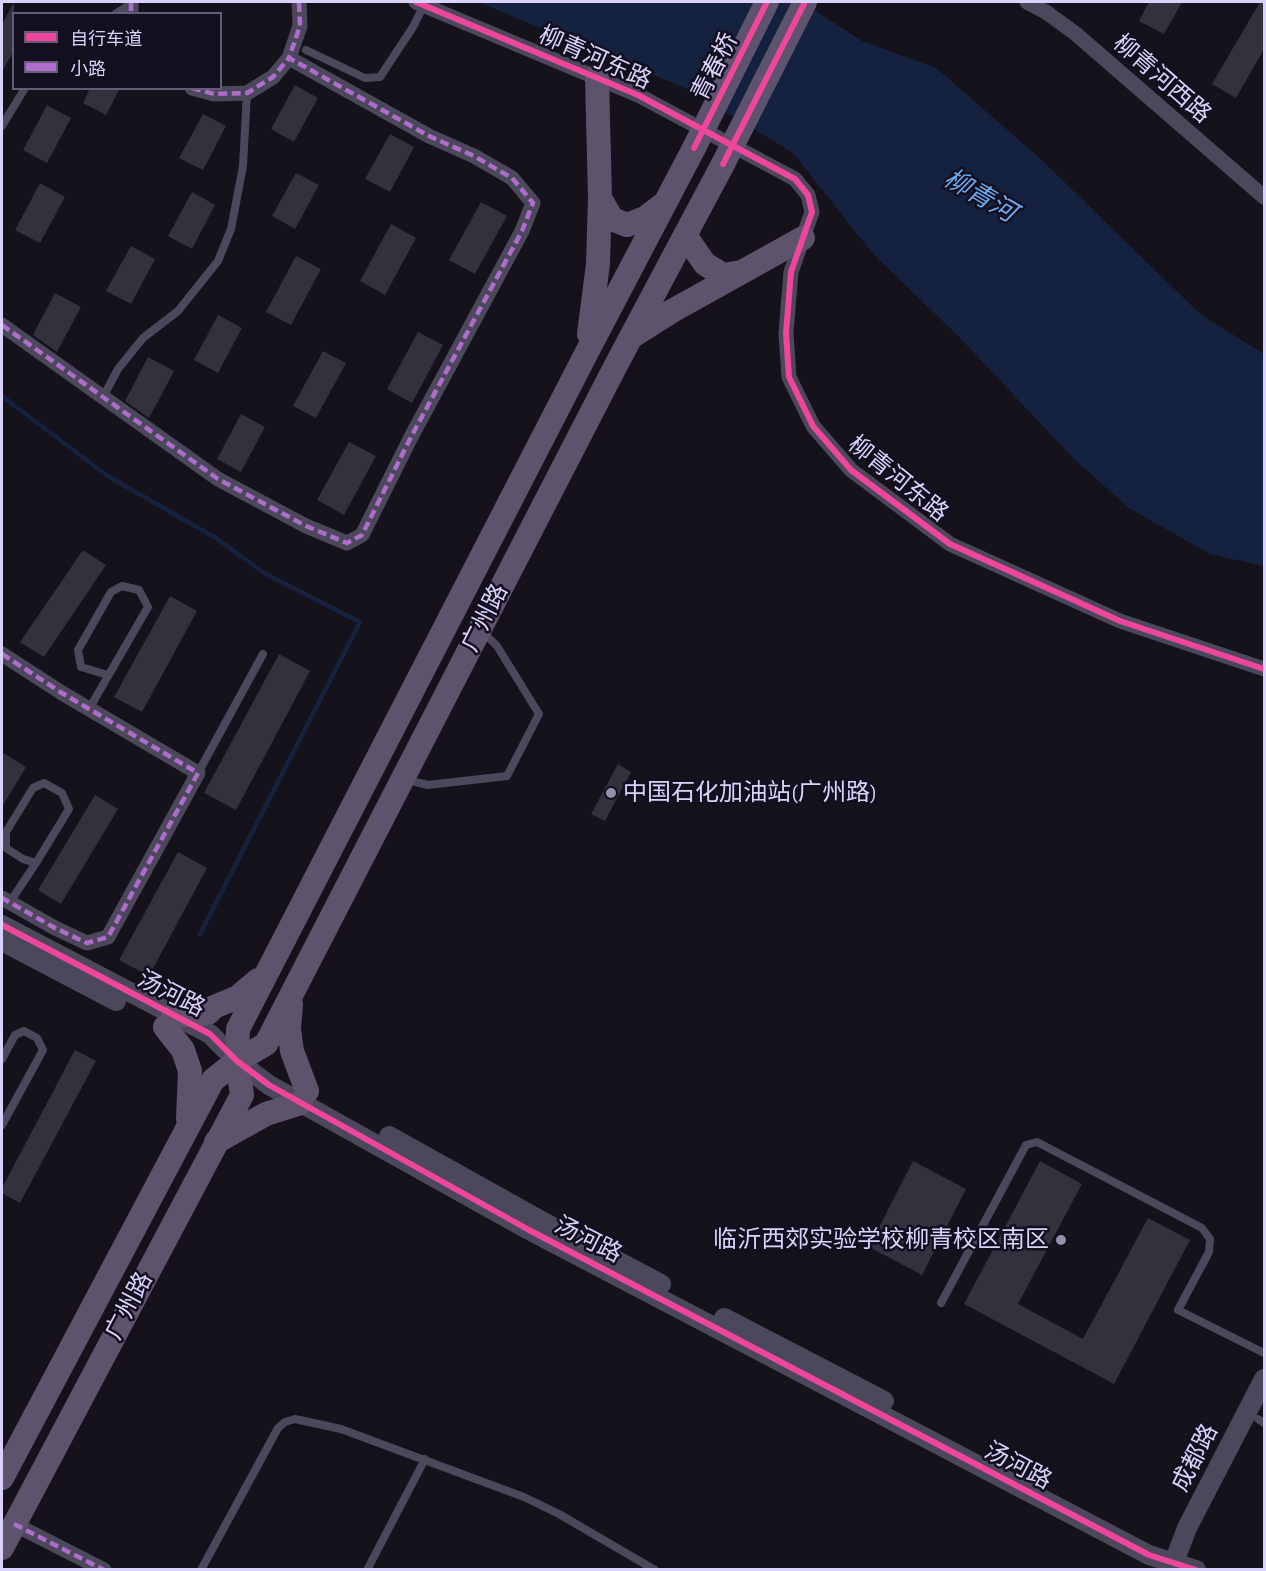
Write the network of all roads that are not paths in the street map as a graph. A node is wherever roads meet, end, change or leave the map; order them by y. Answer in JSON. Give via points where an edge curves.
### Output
{"nodes":[{"id":1,"x":299,"y":2,"type":"edge"},
{"id":2,"x":767,"y":2,"type":"edge"},
{"id":3,"x":805,"y":2,"type":"edge"},
{"id":4,"x":1027,"y":2,"type":"edge"},
{"id":5,"x":420,"y":3,"type":"edge"},
{"id":6,"x":306,"y":50,"type":"dead end"},
{"id":7,"x":289,"y":58,"type":"junction"},
{"id":8,"x":597,"y":76,"type":"junction"},
{"id":9,"x":24,"y":90,"type":"edge"},
{"id":10,"x":199,"y":90,"type":"edge"},
{"id":11,"x":247,"y":93,"type":"junction"},
{"id":12,"x":2,"y":126,"type":"edge"},
{"id":13,"x":694,"y":148,"type":"joint"},
{"id":14,"x":1264,"y":197,"type":"edge"},
{"id":15,"x":600,"y":198,"type":"junction"},
{"id":16,"x":666,"y":201,"type":"junction"},
{"id":17,"x":685,"y":235,"type":"junction"},
{"id":18,"x":803,"y":238,"type":"junction"},
{"id":19,"x":741,"y":272,"type":"junction"},
{"id":20,"x":2,"y":326,"type":"edge"},
{"id":21,"x":630,"y":338,"type":"junction"},
{"id":22,"x":586,"y":351,"type":"junction"},
{"id":23,"x":103,"y":397,"type":"junction"},
{"id":24,"x":480,"y":629,"type":"junction"},
{"id":25,"x":2,"y":654,"type":"edge"},
{"id":26,"x":263,"y":654,"type":"dead end"},
{"id":27,"x":1264,"y":669,"type":"edge"},
{"id":28,"x":108,"y":675,"type":"junction"},
{"id":29,"x":89,"y":709,"type":"junction"},
{"id":30,"x":198,"y":772,"type":"junction"},
{"id":31,"x":403,"y":779,"type":"junction"},
{"id":32,"x":36,"y":863,"type":"junction"},
{"id":33,"x":6,"y":900,"type":"edge"},
{"id":34,"x":2,"y":925,"type":"edge"},
{"id":35,"x":2,"y":941,"type":"edge"},
{"id":36,"x":267,"y":972,"type":"junction"},
{"id":37,"x":293,"y":992,"type":"junction"},
{"id":38,"x":169,"y":1022,"type":"junction"},
{"id":39,"x":2,"y":1059,"type":"edge"},
{"id":40,"x":237,"y":1061,"type":"junction"},
{"id":41,"x":304,"y":1097,"type":"junction"},
{"id":42,"x":2,"y":1125,"type":"edge"},
{"id":43,"x":188,"y":1127,"type":"junction"},
{"id":44,"x":216,"y":1142,"type":"junction"},
{"id":45,"x":941,"y":1303,"type":"dead end"},
{"id":46,"x":1264,"y":1353,"type":"edge"},
{"id":47,"x":1264,"y":1379,"type":"edge"},
{"id":48,"x":1262,"y":1416,"type":"edge"},
{"id":49,"x":425,"y":1459,"type":"junction"},
{"id":50,"x":2,"y":1478,"type":"edge"},
{"id":51,"x":14,"y":1524,"type":"junction"},
{"id":52,"x":2,"y":1548,"type":"edge"},
{"id":53,"x":1173,"y":1568,"type":"edge"},
{"id":54,"x":104,"y":1569,"type":"edge"},
{"id":55,"x":201,"y":1569,"type":"edge"},
{"id":56,"x":367,"y":1569,"type":"edge"},
{"id":57,"x":655,"y":1569,"type":"edge"},
{"id":58,"x":1196,"y":1569,"type":"edge"}],
"edges":[{"from":1,"to":7,"type":"street","via":[[300,26]]},
{"from":2,"to":13,"type":"main road","name":"青春桥","bridge":true},
{"from":3,"to":17,"type":"main road","name":"广州路","bridge":true},
{"from":4,"to":14,"type":"street","name":"柳青河西路","via":[[1076,34]]},
{"from":5,"to":6,"type":"lane","via":[[413,27],[380,77],[365,78]]},
{"from":5,"to":8,"type":"street","name":"柳青河东路"},
{"from":7,"to":11,"type":"street","via":[[273,77]]},
{"from":7,"to":23,"type":"street","via":[[512,178],[533,203],[522,231],[362,535],[347,543],[306,526],[218,478]]},
{"from":8,"to":15,"type":"main road"},
{"from":8,"to":18,"type":"street","name":"柳青河东路","via":[[795,179],[808,195],[812,212]]},
{"from":9,"to":12,"type":"lane"},
{"from":10,"to":11,"type":"street","via":[[214,94]]},
{"from":11,"to":23,"type":"lane","via":[[243,166],[231,229],[218,261],[178,311],[143,338],[118,369]]},
{"from":13,"to":16,"type":"main road","name":"广州路"},
{"from":15,"to":16,"type":"main road","via":[[612,219],[627,225],[645,218]]},
{"from":15,"to":22,"type":"main road","via":[[598,264]]},
{"from":16,"to":22,"type":"main road","name":"广州路"},
{"from":17,"to":19,"type":"main road","via":[[705,264],[723,275]]},
{"from":17,"to":21,"type":"main road","name":"广州路"},
{"from":18,"to":19,"type":"main road"},
{"from":18,"to":27,"type":"street","name":"柳青河东路","via":[[791,272],[786,333],[789,377],[813,426],[852,470],[959,549],[1120,621]]},
{"from":19,"to":21,"type":"main road"},
{"from":20,"to":23,"type":"street"},
{"from":21,"to":24,"type":"main road","name":"广州路"},
{"from":22,"to":36,"type":"main road","name":"广州路"},
{"from":24,"to":31,"type":"main road","name":"广州路"},
{"from":24,"to":31,"type":"lane","via":[[497,646],[539,714],[507,776],[428,785]]},
{"from":25,"to":29,"type":"street"},
{"from":26,"to":30,"type":"lane"},
{"from":28,"to":28,"type":"lane","via":[[148,606],[139,590],[122,586],[111,592],[78,650],[81,666]]},
{"from":28,"to":29,"type":"lane"},
{"from":29,"to":30,"type":"street"},
{"from":30,"to":33,"type":"street","via":[[108,937],[87,943]]},
{"from":31,"to":37,"type":"main road","name":"广州路"},
{"from":32,"to":32,"type":"lane","via":[[69,809],[62,793],[44,783],[33,788],[6,832],[6,848]]},
{"from":32,"to":33,"type":"lane"},
{"from":34,"to":38,"type":"street","name":"汤河路"},
{"from":35,"to":38,"type":"street","name":"汤河路"},
{"from":36,"to":38,"type":"main road","via":[[238,997],[208,1012]]},
{"from":36,"to":40,"type":"main road","name":"广州路","via":[[238,1029]]},
{"from":37,"to":40,"type":"main road","name":"广州路","via":[[266,1044]]},
{"from":37,"to":41,"type":"main road","via":[[289,1029]]},
{"from":38,"to":40,"type":"street","name":"汤河路","via":[[210,1034]]},
{"from":38,"to":43,"type":"main road","via":[[190,1071]]},
{"from":39,"to":42,"type":"lane","via":[[15,1035],[24,1032],[37,1038],[43,1050]]},
{"from":40,"to":41,"type":"street","name":"汤河路","via":[[269,1085]]},
{"from":40,"to":43,"type":"main road","name":"广州路","via":[[213,1080]]},
{"from":40,"to":44,"type":"main road","name":"广州路","via":[[242,1095]]},
{"from":41,"to":44,"type":"main road"},
{"from":41,"to":53,"type":"street","name":"汤河路","via":[[519,1225]]},
{"from":43,"to":50,"type":"main road","name":"广州路"},
{"from":44,"to":51,"type":"main road","name":"广州路"},
{"from":45,"to":46,"type":"lane","via":[[1026,1145],[1037,1142],[1202,1228],[1210,1239],[1209,1252],[1178,1310]]},
{"from":47,"to":53,"type":"street","name":"成都路","via":[[1187,1528]]},
{"from":48,"to":53,"type":"street","name":"成都路","via":[[1197,1534]]},
{"from":49,"to":55,"type":"lane","via":[[341,1429],[295,1419],[285,1422],[278,1428]]},
{"from":49,"to":56,"type":"lane"},
{"from":49,"to":57,"type":"lane","via":[[524,1497]]},
{"from":51,"to":52,"type":"main road","name":"广州路"},
{"from":51,"to":54,"type":"street"},
{"from":53,"to":58,"type":"street","name":"汤河路"}]}
